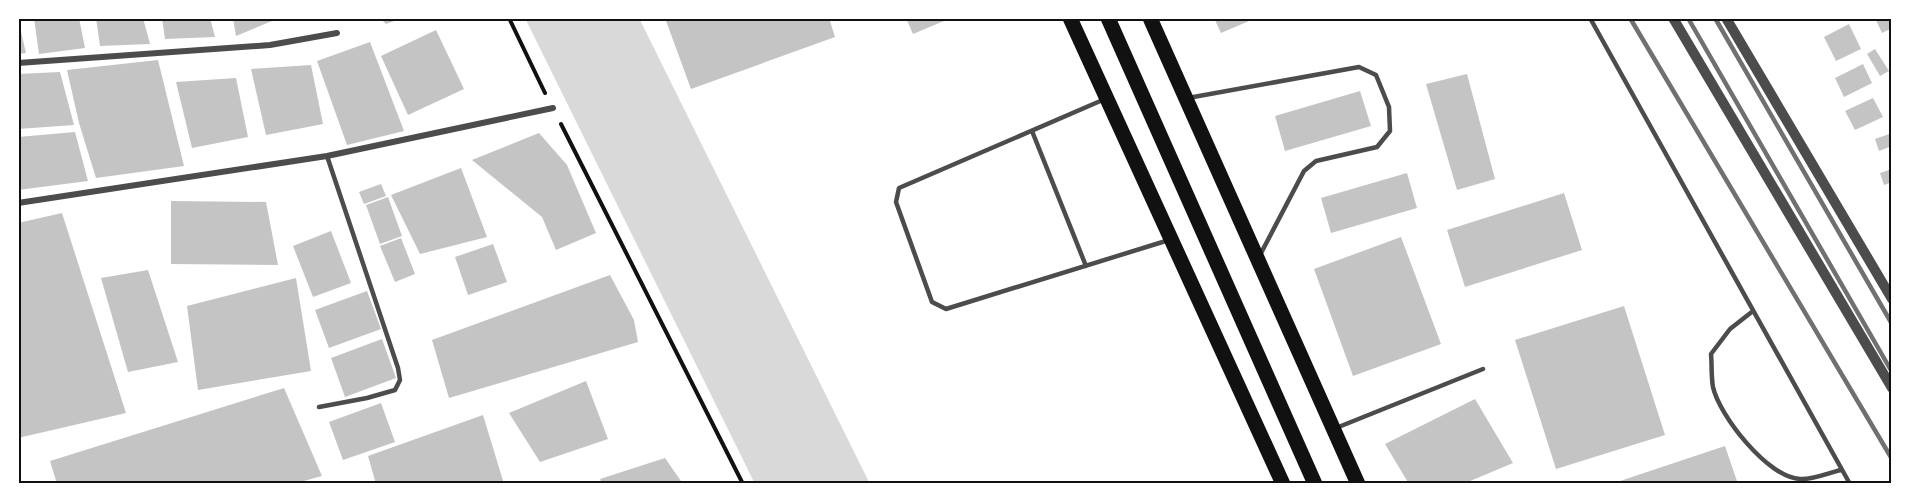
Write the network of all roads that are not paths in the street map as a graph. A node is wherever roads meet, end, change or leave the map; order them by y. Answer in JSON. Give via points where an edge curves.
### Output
{"nodes":[{"id":1,"x":1070,"y":18,"type":"edge"},
{"id":2,"x":1108,"y":18,"type":"edge"},
{"id":3,"x":1150,"y":18,"type":"edge"},
{"id":4,"x":1590,"y":18,"type":"edge"},
{"id":5,"x":1673,"y":18,"type":"edge"},
{"id":6,"x":1726,"y":18,"type":"edge"},
{"id":7,"x":337,"y":33,"type":"dead end"},
{"id":8,"x":18,"y":63,"type":"edge"},
{"id":9,"x":1185,"y":98,"type":"junction"},
{"id":10,"x":1105,"y":99,"type":"junction"},
{"id":11,"x":553,"y":108,"type":"road end"},
{"id":12,"x":1032,"y":130,"type":"junction"},
{"id":13,"x":327,"y":156,"type":"junction"},
{"id":14,"x":18,"y":203,"type":"edge"},
{"id":15,"x":1170,"y":240,"type":"junction"},
{"id":16,"x":1258,"y":261,"type":"junction"},
{"id":17,"x":1086,"y":266,"type":"junction"},
{"id":18,"x":1892,"y":299,"type":"edge"},
{"id":19,"x":1753,"y":311,"type":"junction"},
{"id":20,"x":1483,"y":369,"type":"dead end"},
{"id":21,"x":1892,"y":388,"type":"edge"},
{"id":22,"x":319,"y":407,"type":"dead end"},
{"id":23,"x":1334,"y":429,"type":"junction"},
{"id":24,"x":1841,"y":470,"type":"junction"},
{"id":25,"x":1283,"y":484,"type":"edge"},
{"id":26,"x":1315,"y":484,"type":"edge"},
{"id":27,"x":1358,"y":484,"type":"edge"},
{"id":28,"x":1850,"y":484,"type":"edge"}],
"edges":[{"from":1,"to":10,"type":"main road"},
{"from":2,"to":26,"type":"main road"},
{"from":3,"to":9,"type":"main road"},
{"from":4,"to":19,"type":"lane"},
{"from":5,"to":21,"type":"street"},
{"from":6,"to":18,"type":"street"},
{"from":7,"to":8,"type":"street","via":[[270,45]]},
{"from":9,"to":16,"type":"main road"},
{"from":9,"to":16,"type":"lane","via":[[1359,67],[1376,75],[1389,106],[1390,131],[1377,147],[1316,162],[1304,171]]},
{"from":10,"to":12,"type":"lane"},
{"from":10,"to":15,"type":"main road"},
{"from":11,"to":13,"type":"street"},
{"from":12,"to":17,"type":"lane"},
{"from":12,"to":17,"type":"lane","via":[[899,188],[896,202],[933,302],[946,309]]},
{"from":13,"to":14,"type":"street"},
{"from":13,"to":22,"type":"lane","via":[[400,380],[395,390]]},
{"from":15,"to":17,"type":"lane"},
{"from":15,"to":25,"type":"main road"},
{"from":16,"to":23,"type":"main road"},
{"from":19,"to":24,"type":"lane"},
{"from":19,"to":24,"type":"lane","via":[[1730,329],[1711,354],[1713,388],[1722,407],[1756,454],[1781,472],[1800,479]]},
{"from":20,"to":23,"type":"lane"},
{"from":23,"to":27,"type":"main road"},
{"from":24,"to":28,"type":"lane"}]}
